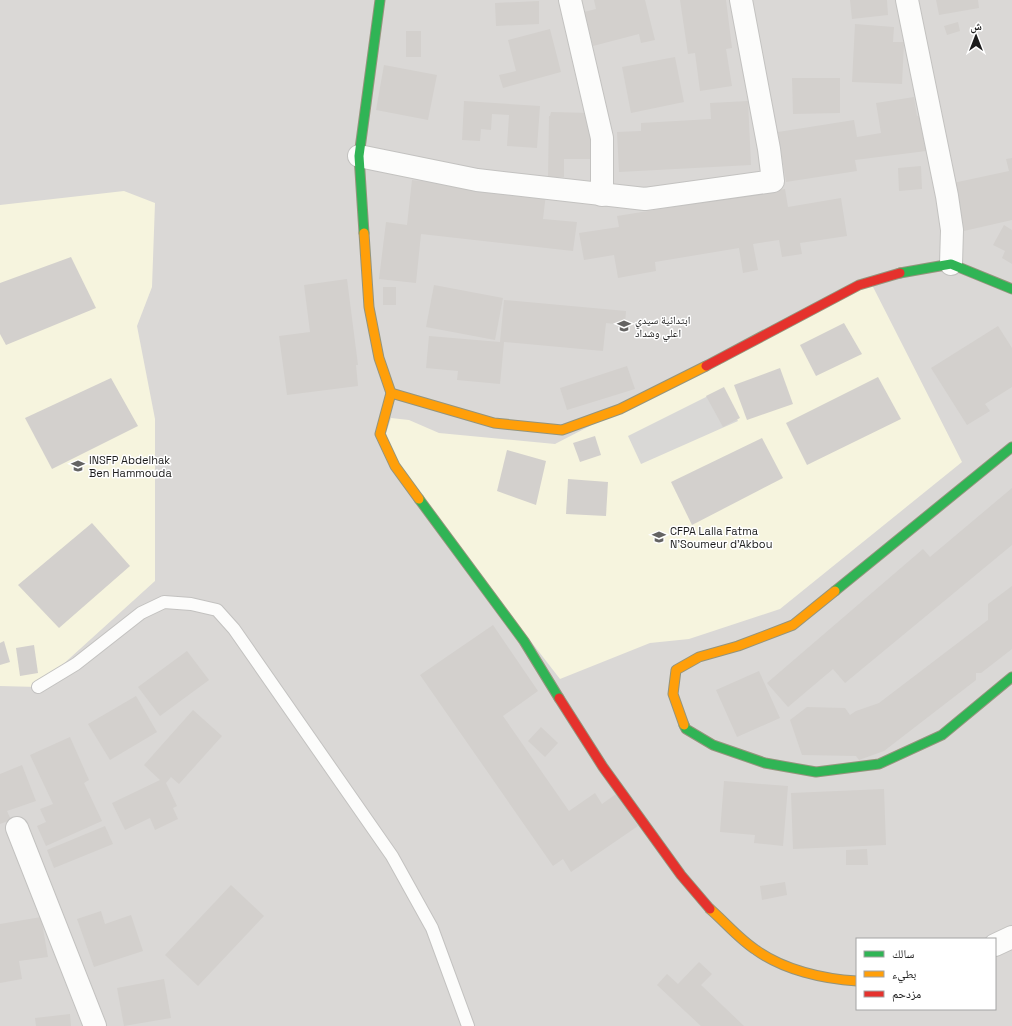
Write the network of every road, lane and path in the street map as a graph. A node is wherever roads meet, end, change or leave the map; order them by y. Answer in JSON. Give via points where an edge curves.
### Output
{"nodes":[{"id":1,"x":380,"y":0,"type":"edge"},
{"id":2,"x":570,"y":0,"type":"edge"},
{"id":3,"x":740,"y":0,"type":"edge"},
{"id":4,"x":907,"y":0,"type":"edge"},
{"id":5,"x":359,"y":156,"type":"junction"},
{"id":6,"x":602,"y":195,"type":"junction"},
{"id":7,"x":951,"y":264,"type":"junction"},
{"id":8,"x":1012,"y":289,"type":"edge"},
{"id":9,"x":391,"y":394,"type":"junction"},
{"id":10,"x":1012,"y":447,"type":"edge"},
{"id":11,"x":1012,"y":677,"type":"edge"},
{"id":12,"x":38,"y":687,"type":"dead end"},
{"id":13,"x":17,"y":828,"type":"dead end"},
{"id":14,"x":1012,"y":937,"type":"edge"},
{"id":15,"x":996,"y":945,"type":"edge"},
{"id":16,"x":856,"y":981,"type":"edge"},
{"id":17,"x":95,"y":1026,"type":"edge"},
{"id":18,"x":468,"y":1026,"type":"edge"}],
"edges":[{"from":1,"to":5,"type":"street"},
{"from":2,"to":6,"type":"street","via":[[602,138]]},
{"from":3,"to":6,"type":"street","via":[[773,181],[645,199]]},
{"from":4,"to":7,"type":"street","via":[[947,196],[952,230]]},
{"from":5,"to":6,"type":"street","via":[[477,180]]},
{"from":5,"to":9,"type":"street","via":[[369,307],[379,358]]},
{"from":7,"to":8,"type":"street"},
{"from":7,"to":9,"type":"street","via":[[886,276],[858,285],[749,345],[620,409],[562,430],[494,423]]},
{"from":9,"to":16,"type":"street","via":[[380,434],[395,466],[524,641],[603,768],[681,875],[708,907],[755,950],[785,966],[837,980]]},
{"from":10,"to":11,"type":"street","via":[[793,625],[738,646],[699,657],[676,670],[673,694],[686,729],[713,745],[765,763],[816,772],[879,764],[942,735]]},
{"from":12,"to":18,"type":"lane","via":[[76,664],[141,613],[164,602],[191,604],[217,610],[234,629],[392,856],[432,928]]},
{"from":13,"to":17,"type":"street"},
{"from":14,"to":15,"type":"street"}]}
